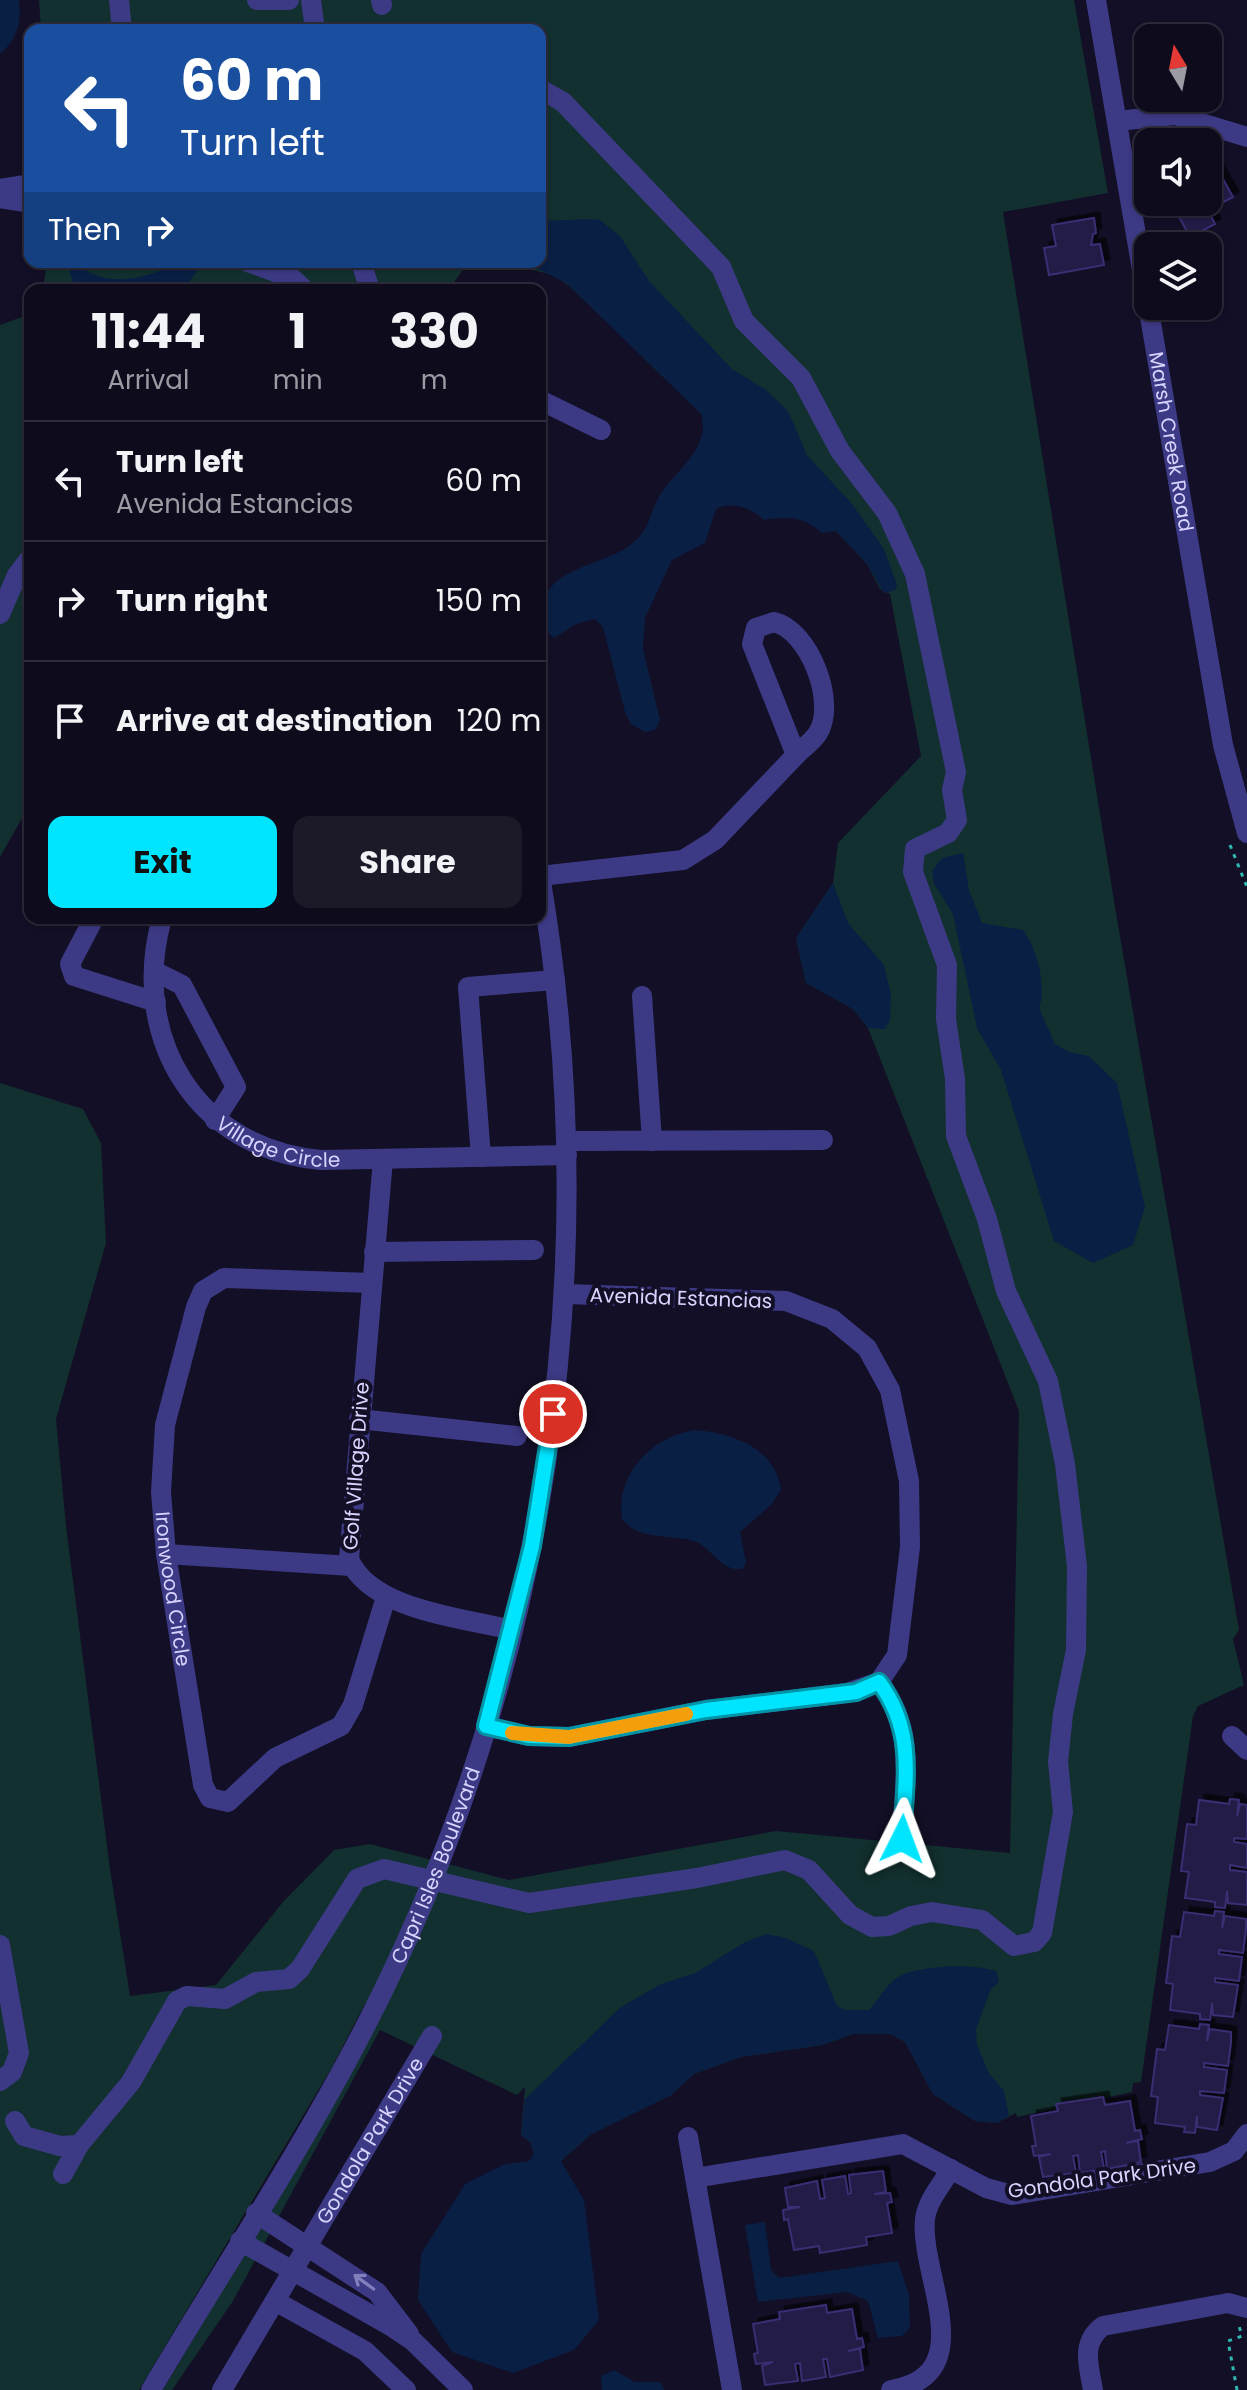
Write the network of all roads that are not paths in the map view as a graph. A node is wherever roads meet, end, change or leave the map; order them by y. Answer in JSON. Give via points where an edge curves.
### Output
{"nodes":[{"id":1,"x":119,"y":0,"type":"edge"},
{"id":2,"x":257,"y":0,"type":"edge"},
{"id":3,"x":289,"y":0,"type":"edge"},
{"id":4,"x":311,"y":0,"type":"edge"},
{"id":5,"x":1096,"y":0,"type":"edge"},
{"id":6,"x":121,"y":24,"type":"edge"},
{"id":7,"x":314,"y":24,"type":"edge"},
{"id":8,"x":546,"y":92,"type":"edge"},
{"id":9,"x":1117,"y":121,"type":"junction"},
{"id":10,"x":1247,"y":137,"type":"edge"},
{"id":11,"x":24,"y":185,"type":"edge"},
{"id":12,"x":0,"y":189,"type":"edge"},
{"id":13,"x":0,"y":198,"type":"edge"},
{"id":14,"x":24,"y":202,"type":"edge"},
{"id":15,"x":264,"y":268,"type":"edge"},
{"id":16,"x":298,"y":284,"type":"edge"},
{"id":17,"x":546,"y":403,"type":"edge"},
{"id":18,"x":601,"y":430,"type":"dead end"},
{"id":19,"x":24,"y":566,"type":"edge"},
{"id":20,"x":0,"y":614,"type":"edge"},
{"id":21,"x":796,"y":755,"type":"junction"},
{"id":22,"x":1247,"y":833,"type":"edge"},
{"id":23,"x":546,"y":875,"type":"edge"},
{"id":24,"x":546,"y":918,"type":"edge"},
{"id":25,"x":91,"y":924,"type":"edge"},
{"id":26,"x":161,"y":924,"type":"edge"},
{"id":27,"x":154,"y":971,"type":"junction"},
{"id":28,"x":555,"y":980,"type":"junction"},
{"id":29,"x":642,"y":996,"type":"dead end"},
{"id":30,"x":156,"y":1002,"type":"junction"},
{"id":31,"x":215,"y":1120,"type":"junction"},
{"id":32,"x":823,"y":1140,"type":"dead end"},
{"id":33,"x":652,"y":1141,"type":"junction"},
{"id":34,"x":567,"y":1148,"type":"junction"},
{"id":35,"x":481,"y":1157,"type":"junction"},
{"id":36,"x":383,"y":1159,"type":"junction"},
{"id":37,"x":534,"y":1250,"type":"dead end"},
{"id":38,"x":374,"y":1252,"type":"junction"},
{"id":39,"x":371,"y":1283,"type":"junction"},
{"id":40,"x":564,"y":1294,"type":"junction"},
{"id":41,"x":359,"y":1419,"type":"junction"},
{"id":42,"x":517,"y":1436,"type":"dead end"},
{"id":43,"x":166,"y":1554,"type":"junction"},
{"id":44,"x":351,"y":1566,"type":"junction"},
{"id":45,"x":386,"y":1597,"type":"junction"},
{"id":46,"x":512,"y":1630,"type":"junction"},
{"id":47,"x":879,"y":1682,"type":"junction"},
{"id":48,"x":486,"y":1726,"type":"junction"},
{"id":49,"x":1232,"y":1736,"type":"dead end"},
{"id":50,"x":1247,"y":1750,"type":"edge"},
{"id":51,"x":902,"y":1839,"type":"dead end"},
{"id":52,"x":431,"y":1879,"type":"junction"},
{"id":53,"x":0,"y":1945,"type":"edge"},
{"id":54,"x":432,"y":2036,"type":"dead end"},
{"id":55,"x":0,"y":2081,"type":"edge"},
{"id":56,"x":15,"y":2121,"type":"dead end"},
{"id":57,"x":1247,"y":2134,"type":"edge"},
{"id":58,"x":688,"y":2137,"type":"dead end"},
{"id":59,"x":79,"y":2145,"type":"junction"},
{"id":60,"x":951,"y":2169,"type":"junction"},
{"id":61,"x":63,"y":2174,"type":"dead end"},
{"id":62,"x":695,"y":2178,"type":"junction"},
{"id":63,"x":256,"y":2213,"type":"junction"},
{"id":64,"x":240,"y":2241,"type":"junction"},
{"id":65,"x":308,"y":2245,"type":"junction"},
{"id":66,"x":293,"y":2271,"type":"junction"},
{"id":67,"x":275,"y":2301,"type":"junction"},
{"id":68,"x":1240,"y":2316,"type":"edge"},
{"id":69,"x":413,"y":2341,"type":"junction"},
{"id":70,"x":926,"y":2384,"type":"edge"},
{"id":71,"x":151,"y":2390,"type":"edge"},
{"id":72,"x":222,"y":2390,"type":"edge"},
{"id":73,"x":406,"y":2390,"type":"edge"},
{"id":74,"x":463,"y":2390,"type":"edge"},
{"id":75,"x":732,"y":2390,"type":"edge"},
{"id":76,"x":891,"y":2390,"type":"edge"},
{"id":77,"x":1093,"y":2390,"type":"edge"}],
"edges":[{"from":1,"to":6,"type":"street"},
{"from":2,"to":3,"type":"street"},
{"from":4,"to":7,"type":"street"},
{"from":5,"to":9,"type":"street","name":"Marsh Creek Road"},
{"from":8,"to":52,"type":"street","via":[[563,102],[721,267],[739,313],[801,378],[840,451],[887,513],[907,551],[954,759],[952,790],[958,815],[948,833],[915,849],[913,872],[947,965],[946,1019],[958,1144],[1010,1301],[1048,1381],[1060,1438],[1077,1566],[1076,1650],[1063,1714],[1058,1775],[1063,1812],[1046,1925],[1029,1944],[1010,1944],[989,1923],[961,1915],[926,1912],[872,1927],[850,1915],[809,1870],[785,1860],[540,1902],[510,1901]]},
{"from":9,"to":10,"type":"street","via":[[1175,115]]},
{"from":9,"to":22,"type":"street","name":"Marsh Creek Road","via":[[1223,745]]},
{"from":11,"to":12,"type":"street"},
{"from":13,"to":14,"type":"street"},
{"from":15,"to":16,"type":"street"},
{"from":17,"to":18,"type":"street"},
{"from":19,"to":20,"type":"street"},
{"from":21,"to":21,"type":"street","name":"Capri Isles Boulevard","via":[[818,732],[824,704],[820,684],[797,632],[786,625],[760,625],[752,644]]},
{"from":21,"to":23,"type":"street","name":"Capri Isles Boulevard","via":[[703,850],[671,863]]},
{"from":24,"to":28,"type":"street","name":"Capri Isles Boulevard"},
{"from":25,"to":30,"type":"street","via":[[70,964],[74,976]]},
{"from":26,"to":27,"type":"street","name":"Village Circle"},
{"from":27,"to":30,"type":"street","name":"Village Circle"},
{"from":27,"to":31,"type":"street","via":[[182,985],[236,1087]]},
{"from":28,"to":34,"type":"street","name":"Capri Isles Boulevard"},
{"from":28,"to":35,"type":"street","via":[[468,987]]},
{"from":29,"to":33,"type":"street"},
{"from":30,"to":31,"type":"street","name":"Village Circle","via":[[176,1067]]},
{"from":31,"to":36,"type":"street","name":"Village Circle","via":[[245,1141],[284,1155]]},
{"from":32,"to":33,"type":"street"},
{"from":33,"to":34,"type":"street"},
{"from":34,"to":35,"type":"street","name":"Village Circle"},
{"from":34,"to":40,"type":"street","name":"Capri Isles Boulevard"},
{"from":35,"to":36,"type":"street","name":"Village Circle"},
{"from":36,"to":38,"type":"street"},
{"from":37,"to":38,"type":"street"},
{"from":38,"to":39,"type":"street"},
{"from":39,"to":41,"type":"street","name":"Golf Village Drive"},
{"from":39,"to":43,"type":"street","name":"Ironwood Circle","via":[[234,1277],[203,1291],[186,1335],[165,1425],[161,1492]]},
{"from":40,"to":46,"type":"street","name":"Capri Isles Boulevard","via":[[542,1493]]},
{"from":40,"to":47,"type":"street","name":"Avenida Estancias","via":[[786,1301],[839,1323],[867,1348],[886,1379],[897,1412],[911,1510],[897,1655]]},
{"from":41,"to":42,"type":"street"},
{"from":41,"to":44,"type":"street","name":"Golf Village Drive","via":[[348,1536]]},
{"from":43,"to":44,"type":"street"},
{"from":43,"to":45,"type":"street","name":"Ironwood Circle","via":[[203,1785],[218,1802],[234,1798],[275,1758],[341,1726],[353,1705]]},
{"from":44,"to":45,"type":"street","name":"Golf Village Drive","via":[[367,1586]]},
{"from":45,"to":46,"type":"street","name":"Golf Village Drive"},
{"from":46,"to":48,"type":"street","name":"Capri Isles Boulevard"},
{"from":47,"to":48,"type":"street","via":[[856,1692],[706,1710],[569,1737],[529,1736]]},
{"from":47,"to":51,"type":"street","via":[[897,1709],[906,1744]]},
{"from":48,"to":52,"type":"street","name":"Capri Isles Boulevard"},
{"from":49,"to":50,"type":"street"},
{"from":52,"to":59,"type":"street","via":[[390,1870],[367,1873],[347,1892],[293,1976],[254,1982],[225,1999],[187,1996],[177,2001],[131,2082]]},
{"from":52,"to":63,"type":"street","name":"Capri Isles Boulevard","via":[[366,2026]]},
{"from":53,"to":55,"type":"street","via":[[19,2053],[12,2072]]},
{"from":54,"to":65,"type":"street","name":"Gondola Park Drive"},
{"from":56,"to":59,"type":"street","via":[[24,2136],[60,2146]]},
{"from":57,"to":60,"type":"street","name":"Gondola Park Drive","via":[[1234,2151],[1210,2162],[1022,2194],[993,2191]]},
{"from":58,"to":62,"type":"street"},
{"from":59,"to":61,"type":"street"},
{"from":60,"to":62,"type":"street","name":"Gondola Park Drive","via":[[917,2149],[888,2144]]},
{"from":60,"to":70,"type":"street","via":[[925,2216],[942,2341]]},
{"from":62,"to":75,"type":"street"},
{"from":63,"to":64,"type":"street","name":"Capri Isles Boulevard"},
{"from":63,"to":65,"type":"street","name":"Gondola Park Drive"},
{"from":64,"to":66,"type":"street","name":"Gondola Park Drive"},
{"from":64,"to":71,"type":"street","name":"Capri Isles Boulevard"},
{"from":65,"to":66,"type":"street","name":"Gondola Park Drive"},
{"from":69,"to":65,"type":"street","name":"Gondola Park Drive","one_way":true,"via":[[377,2292]]},
{"from":66,"to":67,"type":"street","name":"Gondola Park Drive"},
{"from":66,"to":69,"type":"street","name":"Gondola Park Drive"},
{"from":67,"to":72,"type":"street","name":"Gondola Park Drive"},
{"from":67,"to":73,"type":"street","via":[[365,2351]]},
{"from":68,"to":77,"type":"street","via":[[1228,2303],[1103,2326],[1087,2348]]},
{"from":69,"to":74,"type":"street","name":"Gondola Park Drive"},
{"from":70,"to":76,"type":"street"}]}
